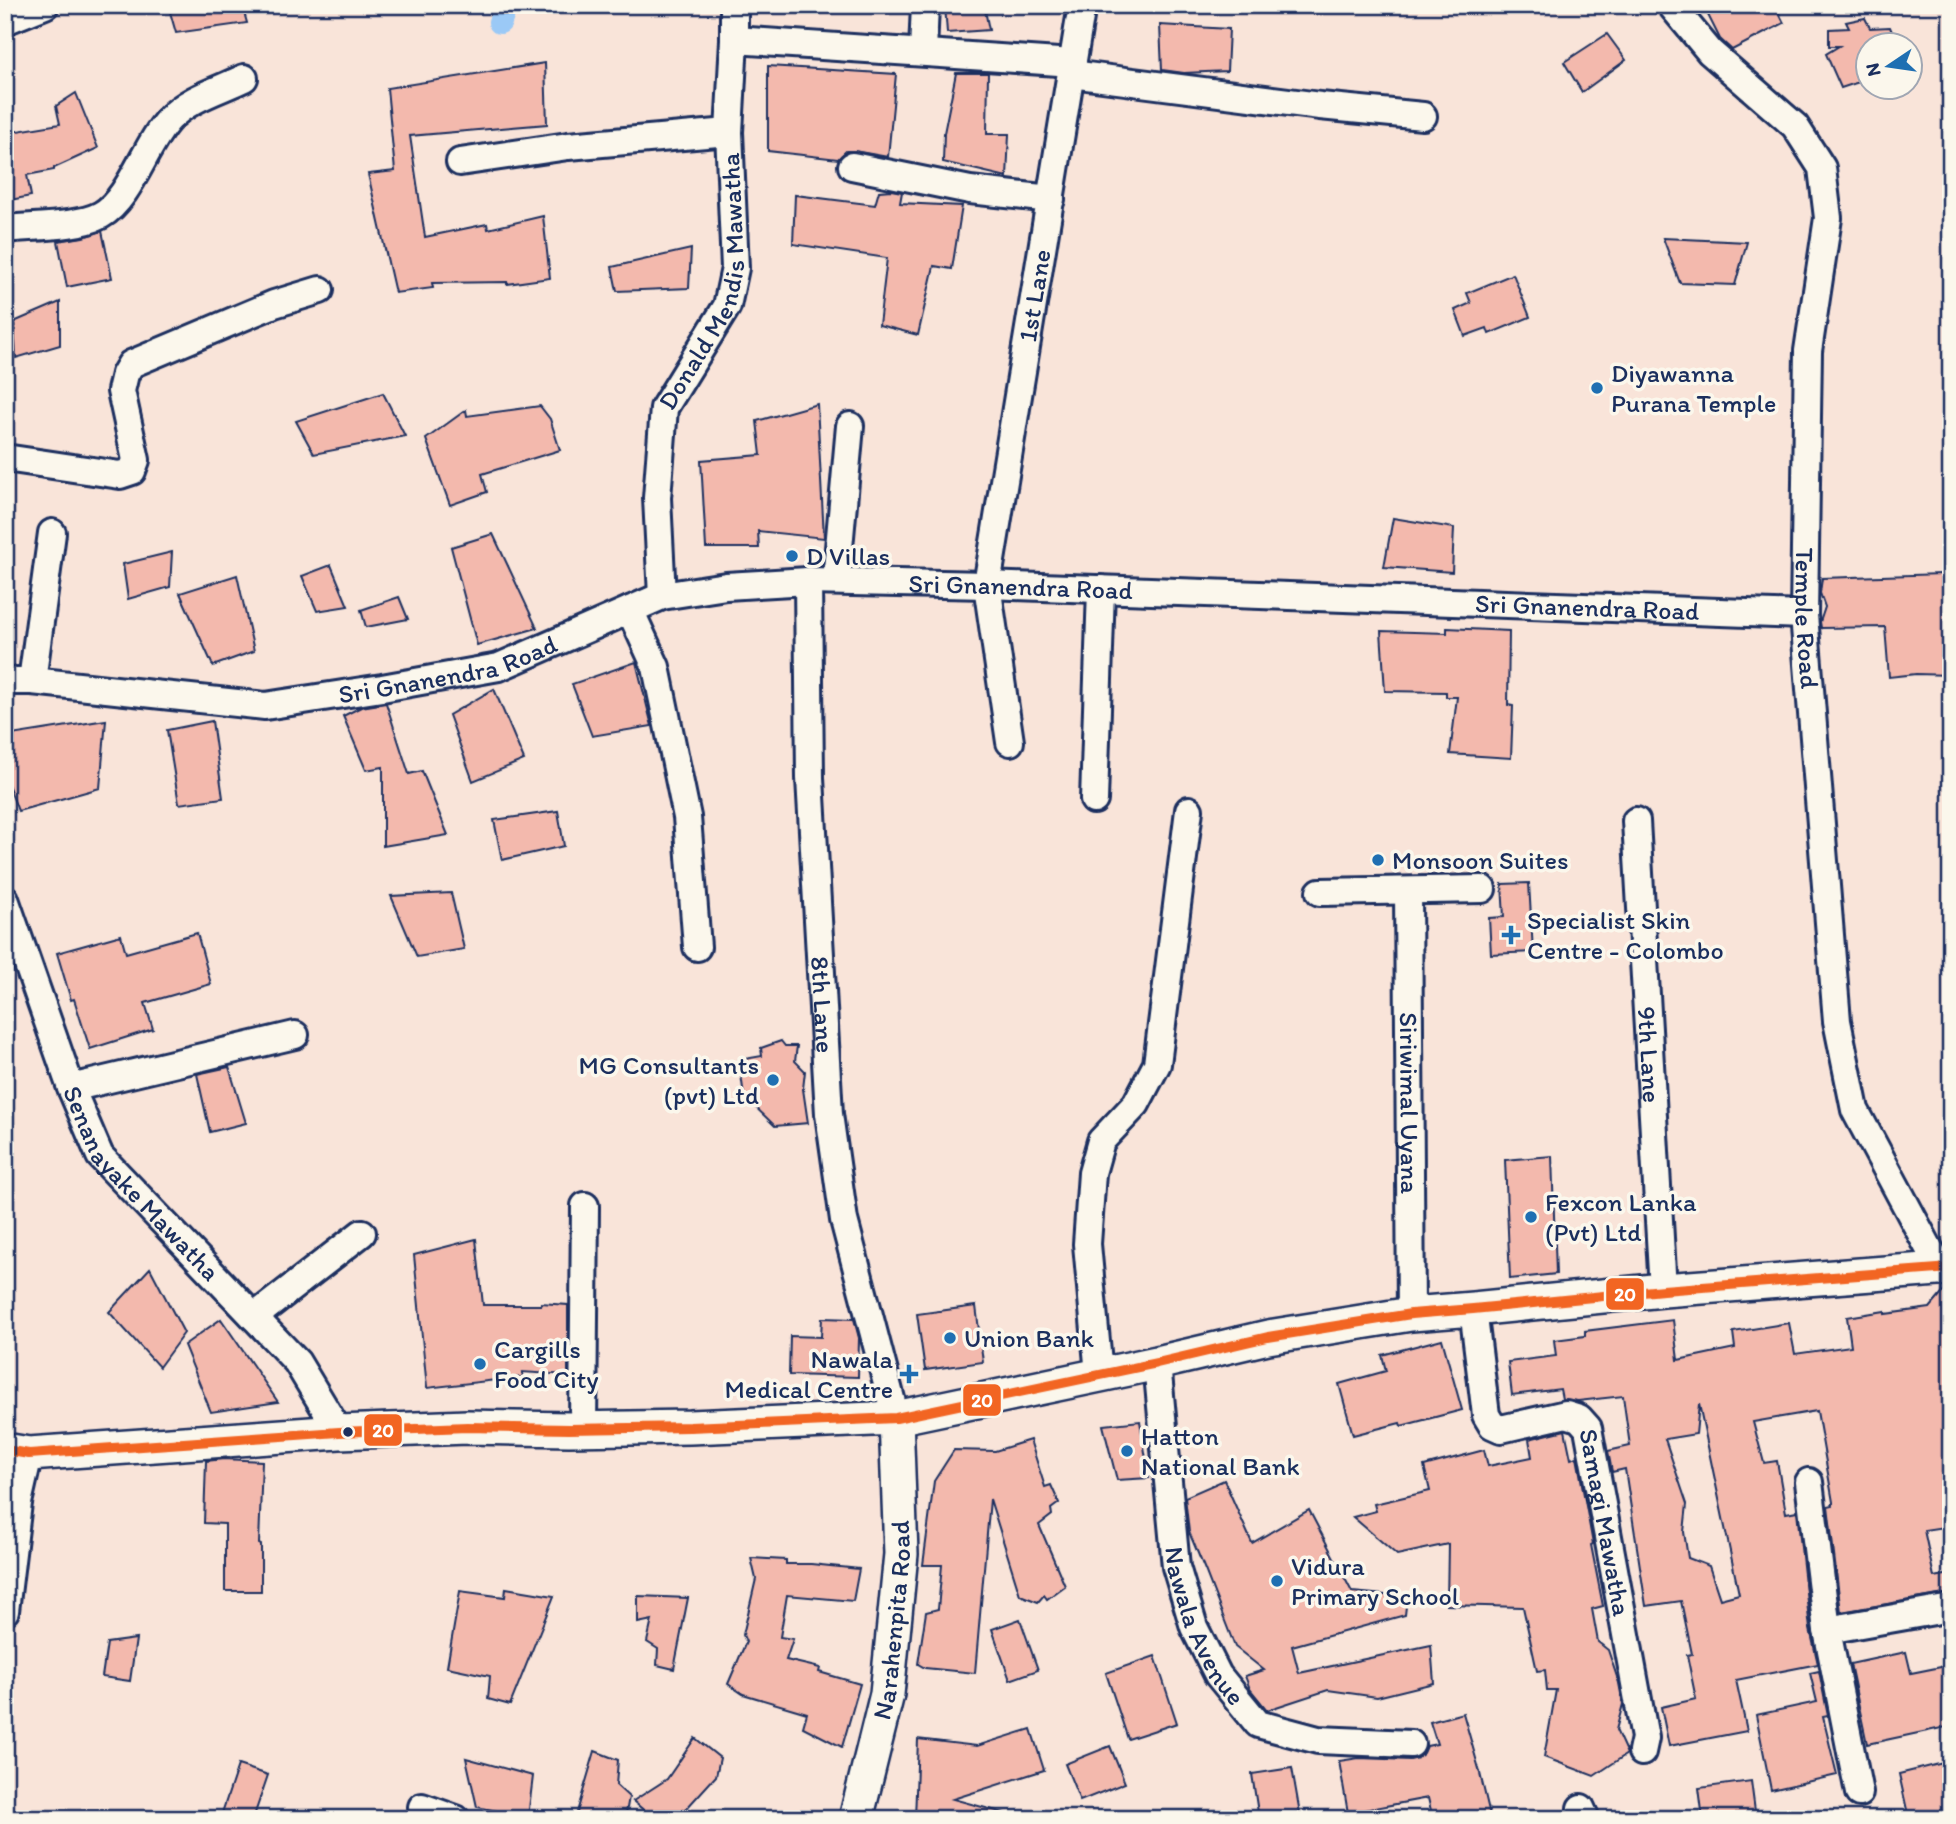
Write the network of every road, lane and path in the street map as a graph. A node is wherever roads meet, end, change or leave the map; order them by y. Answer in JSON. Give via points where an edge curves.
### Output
{"nodes":[{"id":1,"x":45,"y":5,"type":"edge"},
{"id":2,"x":734,"y":5,"type":"edge"},
{"id":3,"x":925,"y":5,"type":"edge"},
{"id":4,"x":1082,"y":5,"type":"edge"},
{"id":5,"x":1682,"y":8,"type":"edge"},
{"id":6,"x":5,"y":21,"type":"edge"},
{"id":7,"x":734,"y":40,"type":"junction"},
{"id":8,"x":923,"y":51,"type":"junction"},
{"id":9,"x":1072,"y":68,"type":"junction"},
{"id":10,"x":244,"y":78,"type":"dead end"},
{"id":11,"x":1423,"y":116,"type":"dead end"},
{"id":12,"x":729,"y":132,"type":"junction"},
{"id":13,"x":460,"y":162,"type":"dead end"},
{"id":14,"x":852,"y":166,"type":"dead end"},
{"id":15,"x":1051,"y":199,"type":"junction"},
{"id":16,"x":5,"y":229,"type":"edge"},
{"id":17,"x":320,"y":290,"type":"dead end"},
{"id":18,"x":850,"y":426,"type":"dead end"},
{"id":19,"x":5,"y":458,"type":"edge"},
{"id":20,"x":52,"y":533,"type":"dead end"},
{"id":21,"x":808,"y":581,"type":"junction"},
{"id":22,"x":836,"y":581,"type":"junction"},
{"id":23,"x":987,"y":585,"type":"junction"},
{"id":24,"x":1101,"y":589,"type":"junction"},
{"id":25,"x":662,"y":596,"type":"junction"},
{"id":26,"x":630,"y":610,"type":"junction"},
{"id":27,"x":1804,"y":615,"type":"junction"},
{"id":28,"x":5,"y":681,"type":"edge"},
{"id":29,"x":32,"y":681,"type":"junction"},
{"id":30,"x":1010,"y":742,"type":"dead end"},
{"id":31,"x":1094,"y":800,"type":"dead end"},
{"id":32,"x":1189,"y":810,"type":"dead end"},
{"id":33,"x":1636,"y":821,"type":"dead end"},
{"id":34,"x":1482,"y":889,"type":"dead end"},
{"id":35,"x":1408,"y":891,"type":"junction"},
{"id":36,"x":1320,"y":892,"type":"dead end"},
{"id":37,"x":5,"y":899,"type":"edge"},
{"id":38,"x":697,"y":947,"type":"dead end"},
{"id":39,"x":295,"y":1035,"type":"dead end"},
{"id":40,"x":71,"y":1088,"type":"junction"},
{"id":41,"x":585,"y":1206,"type":"dead end"},
{"id":42,"x":362,"y":1233,"type":"dead end"},
{"id":43,"x":1945,"y":1268,"type":"edge"},
{"id":44,"x":1662,"y":1290,"type":"junction"},
{"id":45,"x":1473,"y":1309,"type":"junction"},
{"id":46,"x":1412,"y":1314,"type":"junction"},
{"id":47,"x":254,"y":1317,"type":"junction"},
{"id":48,"x":1157,"y":1363,"type":"junction"},
{"id":49,"x":1099,"y":1374,"type":"junction"},
{"id":50,"x":896,"y":1418,"type":"junction"},
{"id":51,"x":583,"y":1428,"type":"junction"},
{"id":52,"x":340,"y":1432,"type":"junction"},
{"id":53,"x":17,"y":1452,"type":"edge"},
{"id":54,"x":1809,"y":1482,"type":"dead end"},
{"id":55,"x":1951,"y":1608,"type":"edge"},
{"id":56,"x":5,"y":1611,"type":"edge"},
{"id":57,"x":1827,"y":1630,"type":"junction"},
{"id":58,"x":1411,"y":1744,"type":"dead end"},
{"id":59,"x":1642,"y":1752,"type":"dead end"},
{"id":60,"x":1859,"y":1793,"type":"dead end"},
{"id":61,"x":422,"y":1807,"type":"dead end"},
{"id":62,"x":456,"y":1819,"type":"edge"},
{"id":63,"x":856,"y":1819,"type":"edge"}],
"edges":[{"from":1,"to":6,"type":"street"},
{"from":2,"to":7,"type":"street","name":"Donald Mendis Mawatha"},
{"from":3,"to":8,"type":"street"},
{"from":4,"to":9,"type":"street","name":"1st Lane"},
{"from":5,"to":27,"type":"street","name":"Temple Road","via":[[1710,52],[1795,126],[1822,168],[1828,218],[1808,351]]},
{"from":7,"to":8,"type":"street"},
{"from":7,"to":12,"type":"street","name":"Donald Mendis Mawatha"},
{"from":8,"to":9,"type":"street"},
{"from":9,"to":11,"type":"street","via":[[1320,106]]},
{"from":9,"to":15,"type":"street","name":"1st Lane"},
{"from":10,"to":16,"type":"street","via":[[191,102],[168,120],[116,203],[101,215]]},
{"from":12,"to":13,"type":"street","via":[[568,146]]},
{"from":12,"to":25,"type":"street","name":"Donald Mendis Mawatha","via":[[735,268],[727,306],[664,408],[657,498]]},
{"from":14,"to":15,"type":"street","via":[[970,190]]},
{"from":15,"to":23,"type":"street","name":"1st Lane"},
{"from":17,"to":19,"type":"street","via":[[274,304],[131,364],[121,391],[136,460],[132,471],[120,475]]},
{"from":18,"to":22,"type":"street"},
{"from":20,"to":29,"type":"street"},
{"from":21,"to":22,"type":"street","name":"Sri Gnanendra Road"},
{"from":21,"to":25,"type":"street","name":"Sri Gnanendra Road"},
{"from":21,"to":50,"type":"street","name":"8th Lane","via":[[810,778],[829,1114],[844,1220]]},
{"from":22,"to":23,"type":"street","name":"Sri Gnanendra Road"},
{"from":23,"to":24,"type":"street","name":"Sri Gnanendra Road"},
{"from":23,"to":30,"type":"street","name":"1st Lane"},
{"from":24,"to":27,"type":"street","name":"Sri Gnanendra Road"},
{"from":24,"to":31,"type":"street"},
{"from":25,"to":26,"type":"street","name":"Sri Gnanendra Road"},
{"from":26,"to":29,"type":"street","name":"Sri Gnanendra Road","via":[[499,667],[265,706]]},
{"from":26,"to":38,"type":"street","via":[[656,667],[687,817]]},
{"from":27,"to":43,"type":"street","name":"Temple Road","via":[[1837,1021],[1855,1110]]},
{"from":28,"to":29,"type":"street","name":"Sri Gnanendra Road"},
{"from":32,"to":49,"type":"street","via":[[1157,1064],[1136,1104],[1101,1141],[1092,1172],[1087,1244]]},
{"from":33,"to":44,"type":"street","name":"9th Lane"},
{"from":34,"to":35,"type":"street"},
{"from":35,"to":36,"type":"street"},
{"from":35,"to":46,"type":"street","name":"Siriwimal Uyana"},
{"from":37,"to":40,"type":"street","name":"Senanayake Mawatha"},
{"from":39,"to":40,"type":"street"},
{"from":40,"to":47,"type":"street","name":"Senanayake Mawatha","via":[[100,1156]]},
{"from":41,"to":51,"type":"street"},
{"from":42,"to":47,"type":"street"},
{"from":43,"to":44,"type":"main road"},
{"from":44,"to":45,"type":"main road"},
{"from":45,"to":46,"type":"main road"},
{"from":45,"to":59,"type":"street","name":"Samagi Mawatha","via":[[1486,1415],[1492,1425],[1501,1429],[1566,1414],[1579,1418],[1588,1428],[1645,1738]]},
{"from":46,"to":48,"type":"main road","via":[[1268,1337]]},
{"from":47,"to":52,"type":"street","name":"Senanayake Mawatha","via":[[297,1362]]},
{"from":48,"to":49,"type":"main road"},
{"from":48,"to":58,"type":"street","name":"Nawala Avenue","via":[[1176,1567],[1194,1627],[1218,1675],[1258,1724],[1318,1740]]},
{"from":49,"to":50,"type":"main road"},
{"from":50,"to":51,"type":"main road"},
{"from":50,"to":63,"type":"main road","name":"Narahenpita Road","via":[[901,1554],[887,1694]]},
{"from":51,"to":52,"type":"main road"},
{"from":52,"to":53,"type":"main road"},
{"from":53,"to":56,"type":"street","via":[[18,1503]]},
{"from":54,"to":57,"type":"street"},
{"from":55,"to":57,"type":"street"},
{"from":57,"to":60,"type":"street"},
{"from":61,"to":62,"type":"street"}]}
